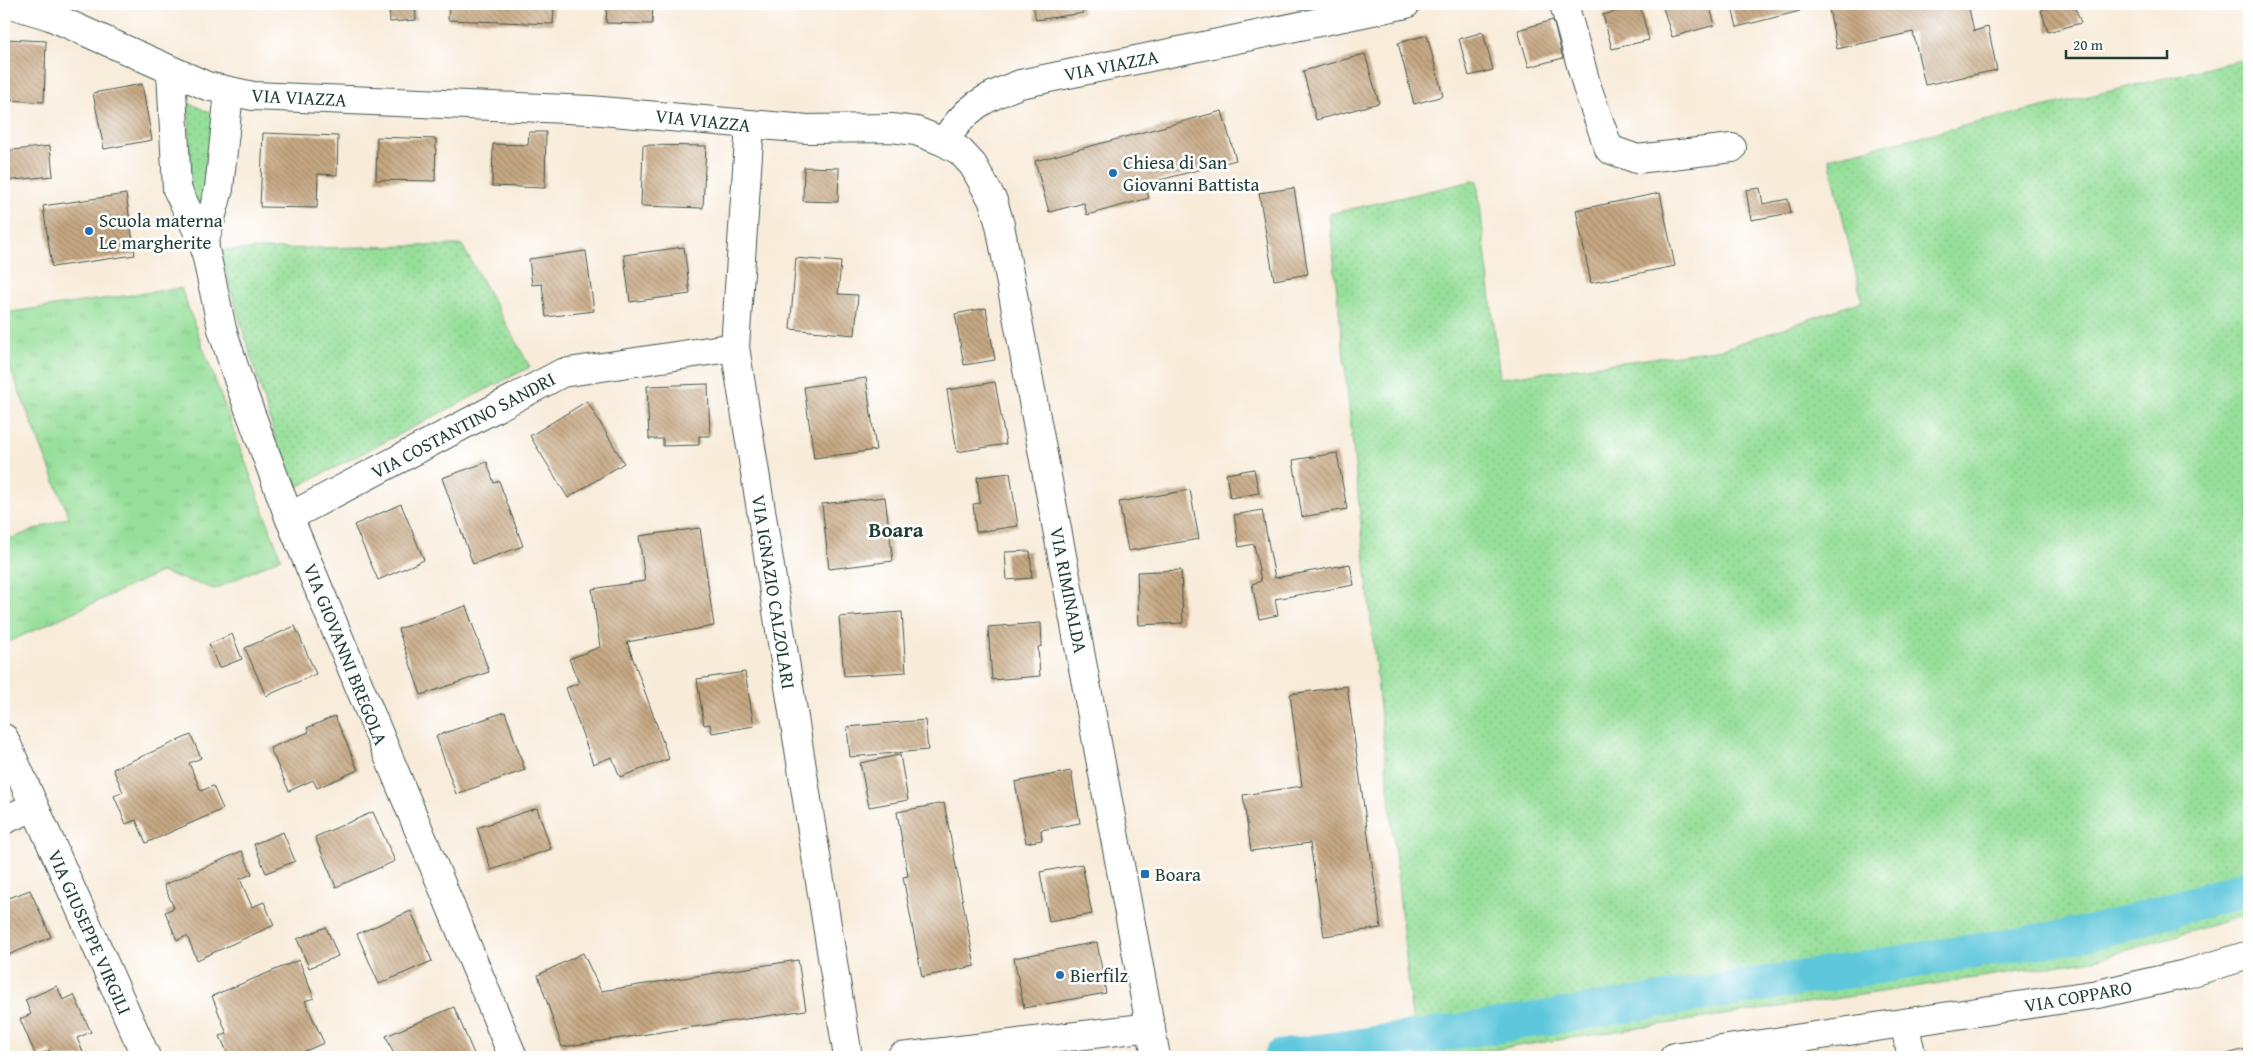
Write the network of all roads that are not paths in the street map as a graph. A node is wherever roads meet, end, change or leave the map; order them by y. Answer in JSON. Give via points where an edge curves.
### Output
{"nodes":[{"id":1,"x":11,"y":4,"type":"edge"},
{"id":2,"x":1564,"y":4,"type":"edge"},
{"id":3,"x":1389,"y":6,"type":"edge"},
{"id":4,"x":171,"y":71,"type":"junction"},
{"id":5,"x":229,"y":92,"type":"junction"},
{"id":6,"x":750,"y":125,"type":"junction"},
{"id":7,"x":944,"y":142,"type":"junction"},
{"id":8,"x":1732,"y":148,"type":"dead end"},
{"id":9,"x":204,"y":244,"type":"junction"},
{"id":10,"x":735,"y":347,"type":"junction"},
{"id":11,"x":289,"y":517,"type":"junction"},
{"id":12,"x":4,"y":738,"type":"edge"},
{"id":13,"x":34,"y":807,"type":"junction"},
{"id":14,"x":4,"y":820,"type":"edge"},
{"id":15,"x":2249,"y":955,"type":"edge"},
{"id":16,"x":1904,"y":1024,"type":"junction"},
{"id":17,"x":1151,"y":1027,"type":"junction"},
{"id":18,"x":146,"y":1057,"type":"edge"},
{"id":19,"x":513,"y":1057,"type":"edge"},
{"id":20,"x":848,"y":1057,"type":"edge"},
{"id":21,"x":901,"y":1057,"type":"edge"},
{"id":22,"x":1156,"y":1057,"type":"edge"},
{"id":23,"x":1674,"y":1057,"type":"edge"},
{"id":24,"x":1912,"y":1057,"type":"edge"}],
"edges":[{"from":1,"to":4,"type":"street","name":"VIA VIAZZA","via":[[50,16]]},
{"from":2,"to":8,"type":"street","via":[[1587,87],[1609,149],[1637,159]]},
{"from":3,"to":7,"type":"street","name":"VIA VIAZZA","via":[[1020,84],[973,106],[956,122]]},
{"from":4,"to":5,"type":"street","name":"VIA VIAZZA"},
{"from":4,"to":9,"type":"street","name":"VIA GIOVANNI BREGOLA","via":[[177,189]]},
{"from":5,"to":6,"type":"street","name":"VIA VIAZZA","via":[[294,98],[617,112]]},
{"from":5,"to":9,"type":"street","name":"VIA GIOVANNI BREGOLA","via":[[220,189]]},
{"from":6,"to":7,"type":"street","name":"VIA VIAZZA","via":[[916,130]]},
{"from":6,"to":10,"type":"street","name":"VIA IGNAZIO CALZOLARI"},
{"from":7,"to":17,"type":"street","name":"VIA RIMINALDA","via":[[973,165],[993,201],[1000,225]]},
{"from":9,"to":11,"type":"street","name":"VIA GIOVANNI BREGOLA","via":[[222,329]]},
{"from":10,"to":11,"type":"street","name":"VIA COSTANTINO SANDRI","via":[[562,373]]},
{"from":10,"to":20,"type":"street","name":"VIA IGNAZIO CALZOLARI"},
{"from":11,"to":19,"type":"street","name":"VIA GIOVANNI BREGOLA"},
{"from":12,"to":13,"type":"street","name":"VIA GIUSEPPE VIRGILI"},
{"from":13,"to":14,"type":"street"},
{"from":13,"to":18,"type":"street","name":"VIA GIUSEPPE VIRGILI"},
{"from":15,"to":16,"type":"street","name":"VIA COPPARO","via":[[2186,974],[2098,994]]},
{"from":16,"to":23,"type":"street","name":"VIA COPPARO"},
{"from":16,"to":24,"type":"street"},
{"from":17,"to":21,"type":"street"},
{"from":17,"to":22,"type":"street","name":"VIA RIMINALDA"}]}
